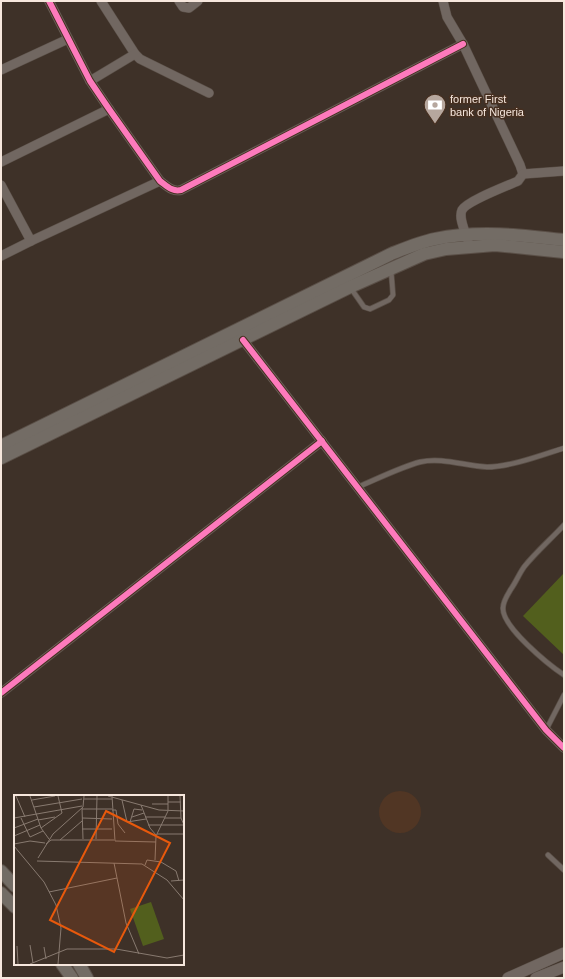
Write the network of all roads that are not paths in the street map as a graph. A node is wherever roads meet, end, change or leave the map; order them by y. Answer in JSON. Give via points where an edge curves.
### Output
{"nodes":[{"id":1,"x":49,"y":1,"type":"edge"},
{"id":2,"x":101,"y":1,"type":"edge"},
{"id":3,"x":179,"y":1,"type":"edge"},
{"id":4,"x":198,"y":1,"type":"edge"},
{"id":5,"x":443,"y":1,"type":"edge"},
{"id":6,"x":68,"y":38,"type":"junction"},
{"id":7,"x":463,"y":44,"type":"junction"},
{"id":8,"x":135,"y":54,"type":"junction"},
{"id":9,"x":1,"y":70,"type":"edge"},
{"id":10,"x":90,"y":80,"type":"junction"},
{"id":11,"x":209,"y":93,"type":"dead end"},
{"id":12,"x":109,"y":109,"type":"junction"},
{"id":13,"x":1,"y":162,"type":"edge"},
{"id":14,"x":564,"y":171,"type":"edge"},
{"id":15,"x":523,"y":174,"type":"junction"},
{"id":16,"x":160,"y":181,"type":"junction"},
{"id":17,"x":1,"y":185,"type":"edge"},
{"id":18,"x":564,"y":240,"type":"edge"},
{"id":19,"x":31,"y":241,"type":"junction"},
{"id":20,"x":468,"y":241,"type":"junction"},
{"id":21,"x":564,"y":252,"type":"edge"},
{"id":22,"x":1,"y":256,"type":"edge"},
{"id":23,"x":391,"y":268,"type":"junction"},
{"id":24,"x":350,"y":287,"type":"junction"},
{"id":25,"x":243,"y":340,"type":"junction"},
{"id":26,"x":322,"y":441,"type":"junction"},
{"id":27,"x":1,"y":446,"type":"edge"},
{"id":28,"x":564,"y":448,"type":"edge"},
{"id":29,"x":1,"y":458,"type":"edge"},
{"id":30,"x":358,"y":487,"type":"junction"},
{"id":31,"x":564,"y":525,"type":"edge"},
{"id":32,"x":564,"y":675,"type":"edge"},
{"id":33,"x":1,"y":693,"type":"edge"},
{"id":34,"x":564,"y":695,"type":"edge"},
{"id":35,"x":546,"y":730,"type":"junction"},
{"id":36,"x":564,"y":748,"type":"edge"},
{"id":37,"x":548,"y":855,"type":"dead end"},
{"id":38,"x":564,"y":870,"type":"edge"},
{"id":39,"x":1,"y":871,"type":"edge"},
{"id":40,"x":14,"y":885,"type":"edge"},
{"id":41,"x":1,"y":893,"type":"edge"},
{"id":42,"x":14,"y":902,"type":"edge"},
{"id":43,"x":564,"y":953,"type":"edge"},
{"id":44,"x":63,"y":965,"type":"edge"},
{"id":45,"x":80,"y":965,"type":"edge"},
{"id":46,"x":564,"y":967,"type":"edge"},
{"id":47,"x":72,"y":978,"type":"edge"},
{"id":48,"x":87,"y":978,"type":"edge"},
{"id":49,"x":508,"y":978,"type":"edge"},
{"id":50,"x":536,"y":978,"type":"edge"}],
"edges":[{"from":1,"to":6,"type":"street"},
{"from":2,"to":8,"type":"street"},
{"from":3,"to":4,"type":"street","via":[[186,8]]},
{"from":5,"to":7,"type":"street","via":[[446,17]]},
{"from":6,"to":9,"type":"street"},
{"from":6,"to":10,"type":"street"},
{"from":7,"to":15,"type":"street"},
{"from":7,"to":16,"type":"street","via":[[181,190],[171,190]]},
{"from":8,"to":10,"type":"street"},
{"from":8,"to":11,"type":"street"},
{"from":10,"to":12,"type":"street"},
{"from":12,"to":13,"type":"street"},
{"from":12,"to":16,"type":"street"},
{"from":14,"to":15,"type":"street"},
{"from":15,"to":20,"type":"street","via":[[518,181],[469,203],[462,210],[461,217]]},
{"from":16,"to":19,"type":"street"},
{"from":17,"to":19,"type":"street"},
{"from":18,"to":20,"type":"main road","via":[[502,234]]},
{"from":19,"to":22,"type":"street"},
{"from":20,"to":21,"type":"main road"},
{"from":20,"to":23,"type":"main road","via":[[424,254]]},
{"from":20,"to":27,"type":"main road","via":[[434,239],[391,254]]},
{"from":23,"to":24,"type":"main road"},
{"from":23,"to":24,"type":"lane","via":[[393,295],[389,300],[370,310],[364,307]]},
{"from":24,"to":25,"type":"main road"},
{"from":25,"to":26,"type":"street"},
{"from":25,"to":29,"type":"main road"},
{"from":26,"to":30,"type":"street"},
{"from":26,"to":33,"type":"street"},
{"from":28,"to":30,"type":"lane","via":[[506,465],[490,467],[435,461],[420,462]]},
{"from":30,"to":35,"type":"street"},
{"from":31,"to":32,"type":"lane","via":[[524,567],[503,608],[508,620],[522,639]]},
{"from":34,"to":35,"type":"lane"},
{"from":35,"to":36,"type":"street"},
{"from":37,"to":38,"type":"lane"},
{"from":39,"to":40,"type":"main road"},
{"from":41,"to":42,"type":"main road"},
{"from":43,"to":49,"type":"street"},
{"from":44,"to":47,"type":"main road"},
{"from":45,"to":48,"type":"main road"},
{"from":46,"to":50,"type":"street"}]}
